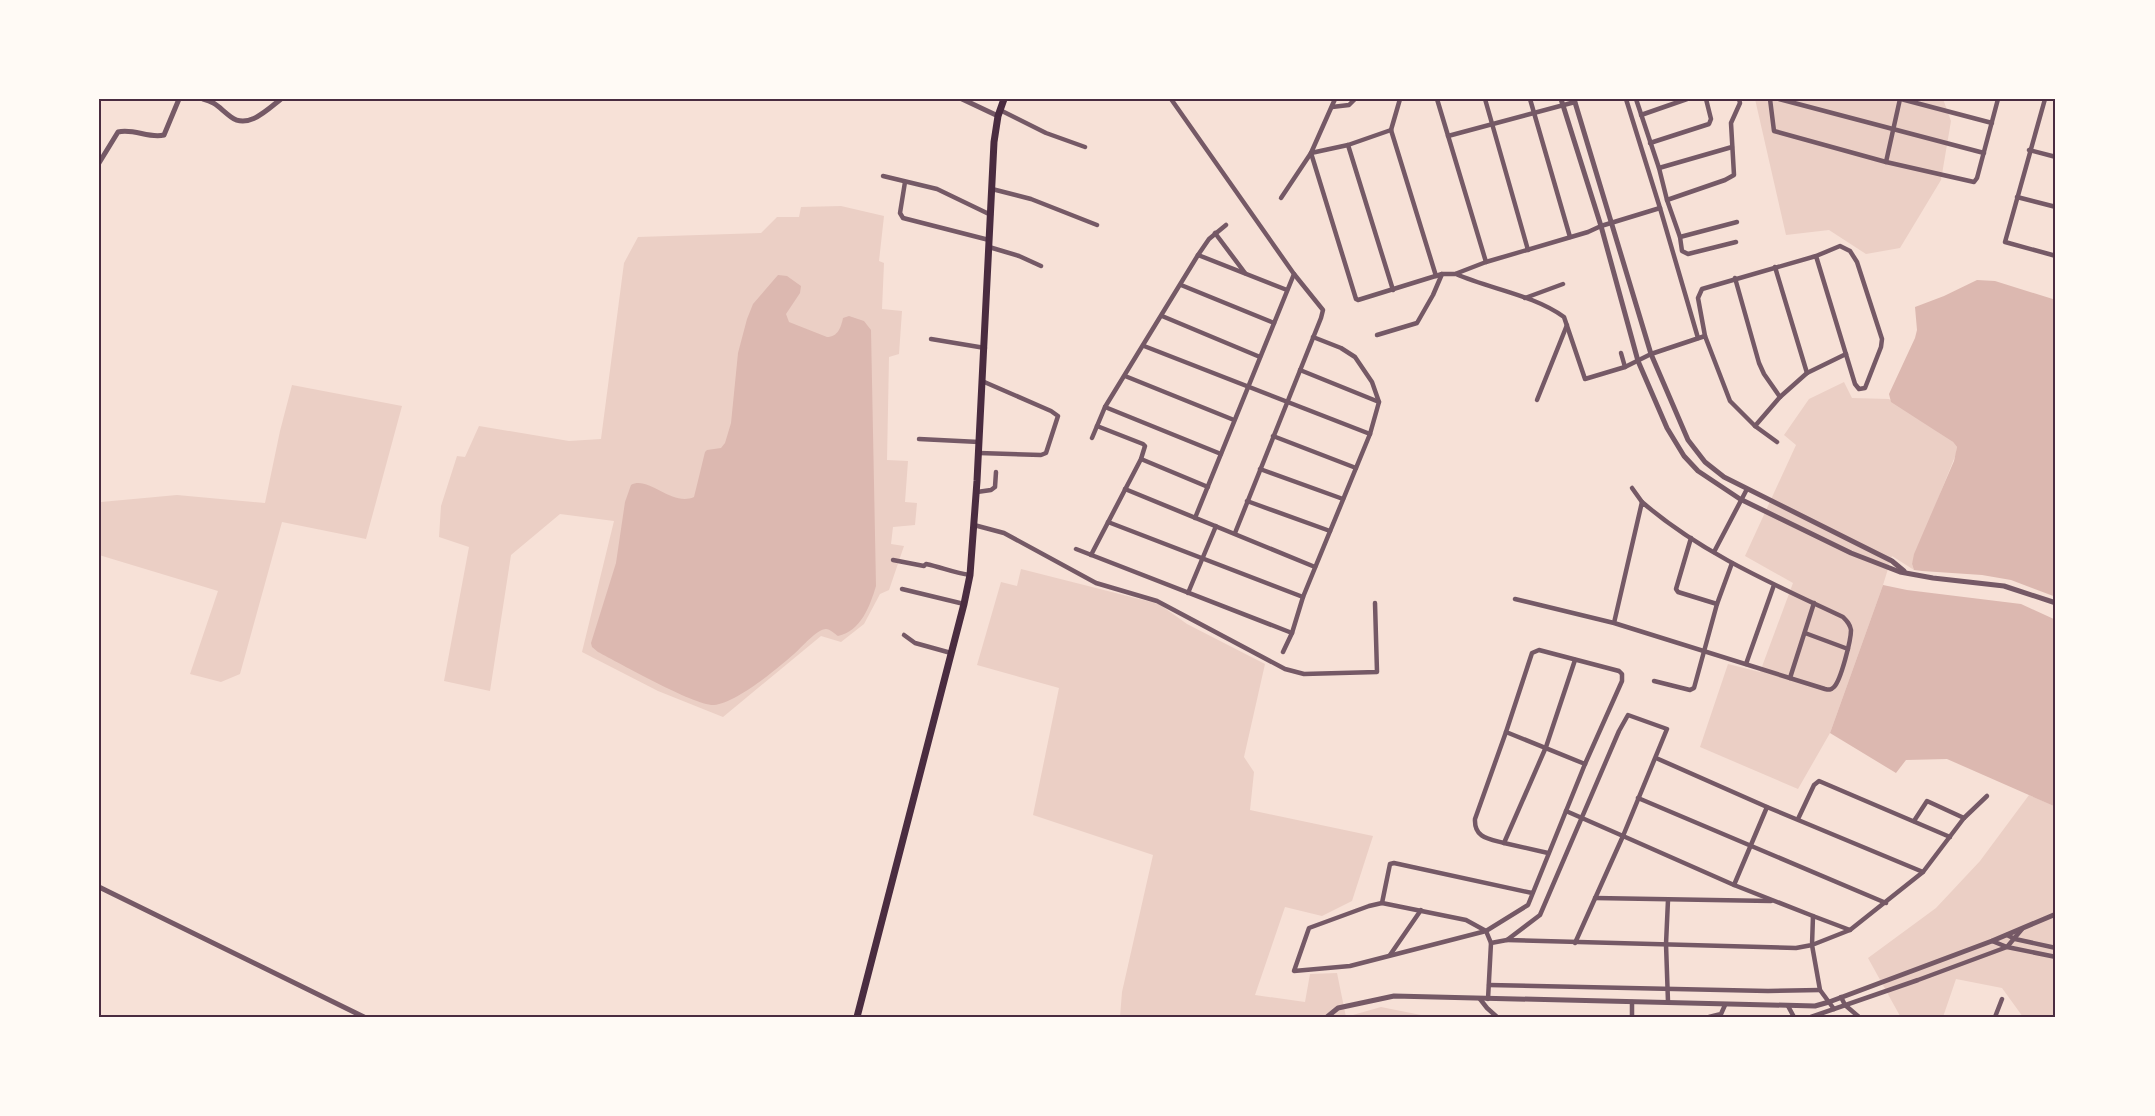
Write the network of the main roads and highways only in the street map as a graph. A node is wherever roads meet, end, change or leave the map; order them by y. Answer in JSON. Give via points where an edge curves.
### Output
{"nodes":[{"id":1,"x":1004,"y":99,"type":"edge"},
{"id":2,"x":857,"y":1017,"type":"edge"}],
"edges":[{"from":1,"to":2,"type":"main road","via":[[994,142],[970,575]]}]}
